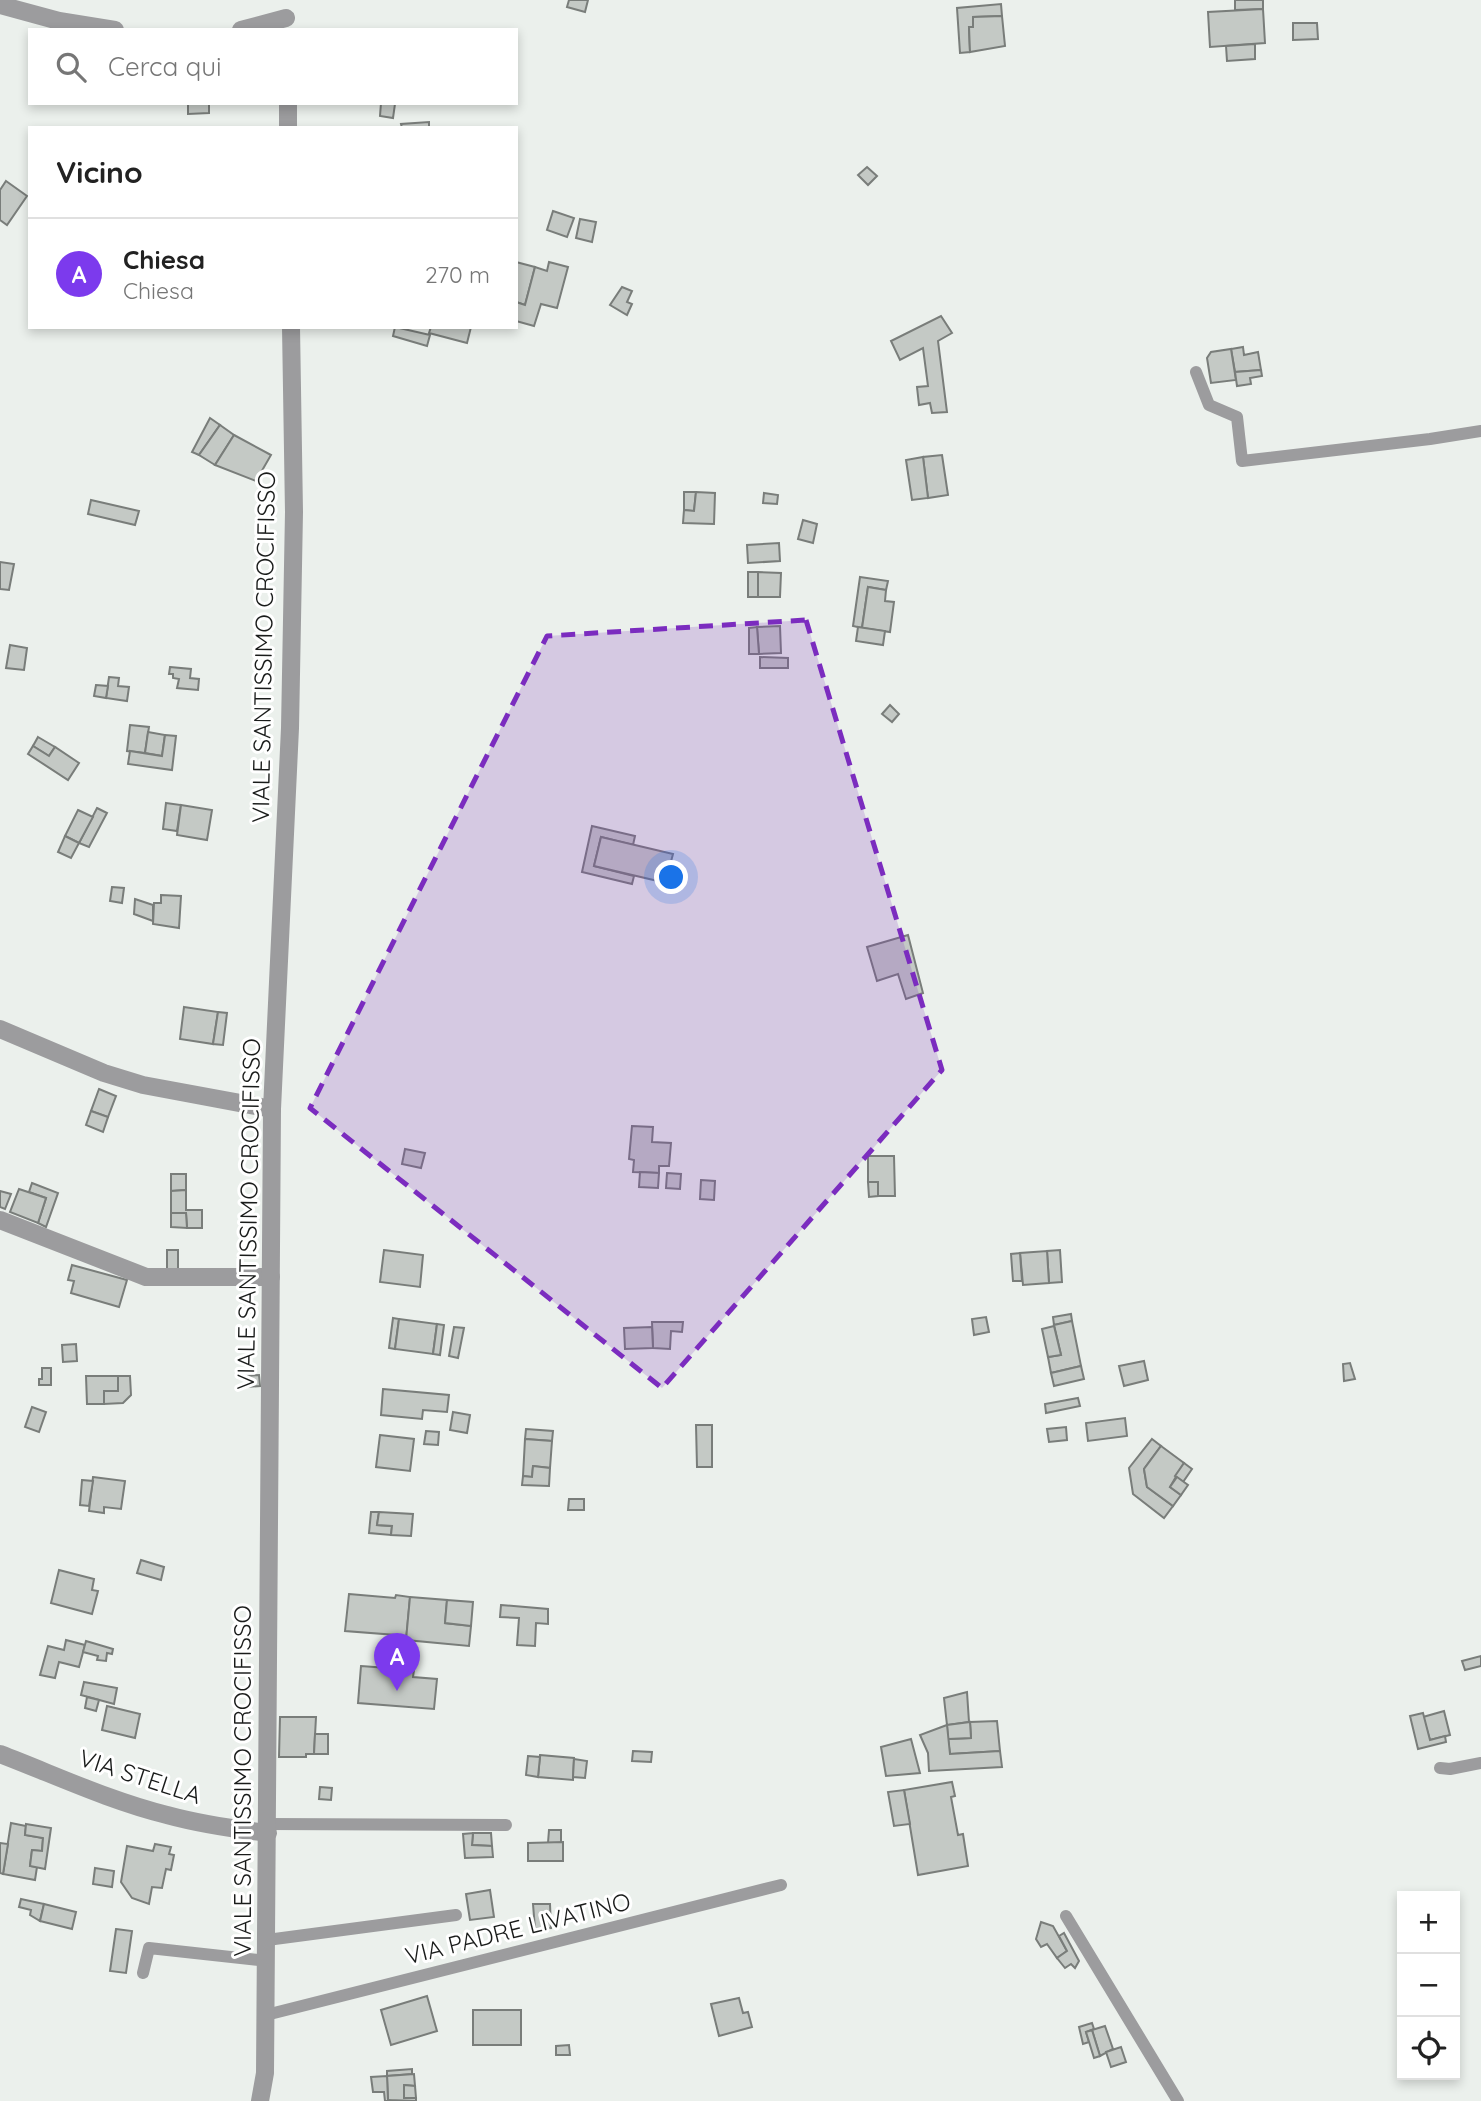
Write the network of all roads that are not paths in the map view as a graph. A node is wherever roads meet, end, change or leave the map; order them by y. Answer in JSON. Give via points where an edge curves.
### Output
{"nodes":[{"id":1,"x":0,"y":5,"type":"edge"},
{"id":2,"x":286,"y":16,"type":"edge"},
{"id":3,"x":102,"y":28,"type":"edge"},
{"id":4,"x":247,"y":28,"type":"edge"},
{"id":5,"x":288,"y":105,"type":"edge"},
{"id":6,"x":288,"y":126,"type":"edge"},
{"id":7,"x":291,"y":329,"type":"edge"},
{"id":8,"x":1196,"y":372,"type":"dead end"},
{"id":9,"x":1481,"y":431,"type":"edge"},
{"id":10,"x":0,"y":1029,"type":"edge"},
{"id":11,"x":272,"y":1109,"type":"junction"},
{"id":12,"x":0,"y":1220,"type":"edge"},
{"id":13,"x":271,"y":1278,"type":"junction"},
{"id":14,"x":0,"y":1754,"type":"edge"},
{"id":15,"x":1481,"y":1763,"type":"edge"},
{"id":16,"x":1440,"y":1768,"type":"dead end"},
{"id":17,"x":506,"y":1825,"type":"dead end"},
{"id":18,"x":268,"y":1828,"type":"junction"},
{"id":19,"x":781,"y":1885,"type":"dead end"},
{"id":20,"x":456,"y":1915,"type":"dead end"},
{"id":21,"x":1066,"y":1916,"type":"dead end"},
{"id":22,"x":267,"y":1940,"type":"junction"},
{"id":23,"x":267,"y":1961,"type":"junction"},
{"id":24,"x":143,"y":1973,"type":"dead end"},
{"id":25,"x":266,"y":2015,"type":"junction"},
{"id":26,"x":260,"y":2101,"type":"edge"},
{"id":27,"x":1178,"y":2101,"type":"edge"}],
"edges":[{"from":1,"to":3,"type":"street"},
{"from":2,"to":4,"type":"street"},
{"from":5,"to":6,"type":"street"},
{"from":7,"to":11,"type":"street","name":"VIALE SANTISSIMO CROCIFISSO","via":[[290,728]]},
{"from":8,"to":9,"type":"lane","via":[[1209,405],[1237,417],[1242,461]]},
{"from":10,"to":11,"type":"street","via":[[143,1085]]},
{"from":11,"to":13,"type":"street","name":"VIALE SANTISSIMO CROCIFISSO"},
{"from":12,"to":13,"type":"street","via":[[146,1277]]},
{"from":13,"to":18,"type":"street","name":"VIALE SANTISSIMO CROCIFISSO"},
{"from":14,"to":18,"type":"street","name":"VIA STELLA","via":[[164,1815],[215,1826]]},
{"from":15,"to":16,"type":"lane"},
{"from":17,"to":18,"type":"lane"},
{"from":18,"to":22,"type":"street","name":"VIALE SANTISSIMO CROCIFISSO"},
{"from":19,"to":25,"type":"lane","name":"VIA PADRE LIVATINO"},
{"from":20,"to":22,"type":"lane"},
{"from":21,"to":27,"type":"lane"},
{"from":22,"to":23,"type":"street","name":"VIALE SANTISSIMO CROCIFISSO"},
{"from":23,"to":24,"type":"lane","via":[[149,1948]]},
{"from":23,"to":25,"type":"street","name":"VIALE SANTISSIMO CROCIFISSO"},
{"from":25,"to":26,"type":"street","name":"VIALE SANTISSIMO CROCIFISSO"}]}
